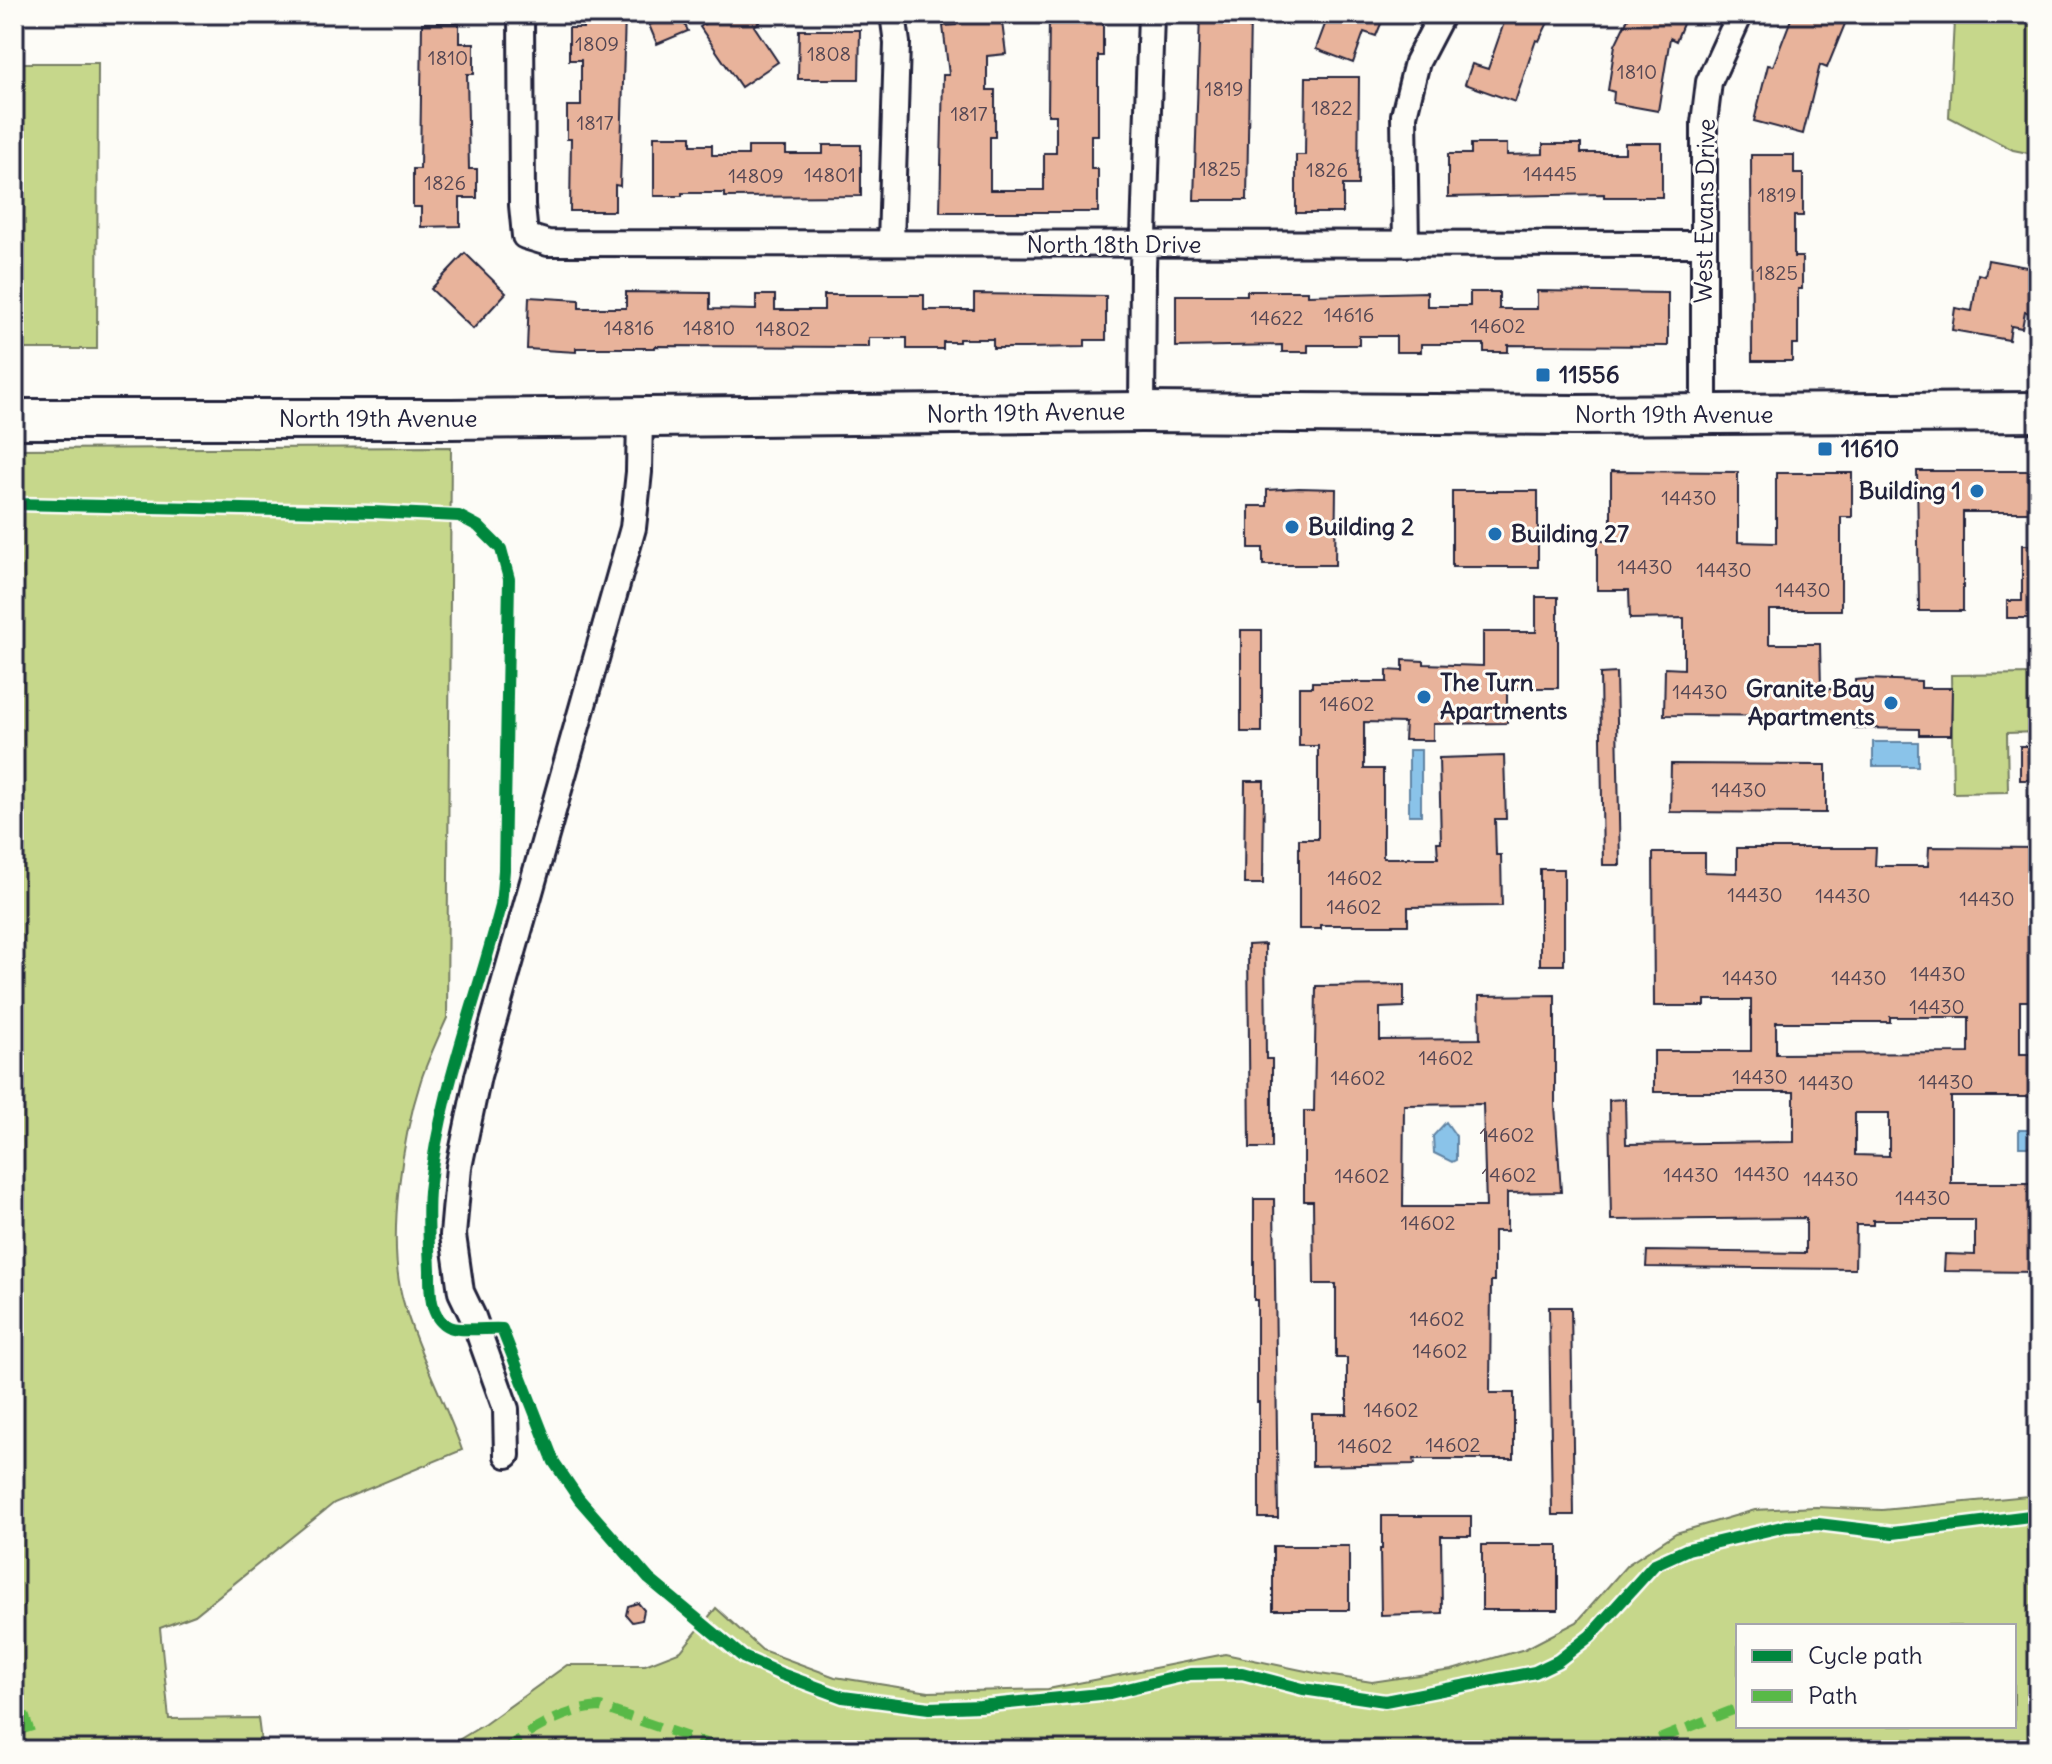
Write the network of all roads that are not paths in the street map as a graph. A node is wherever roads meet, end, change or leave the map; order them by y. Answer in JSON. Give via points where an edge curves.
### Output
{"nodes":[{"id":1,"x":521,"y":14,"type":"edge"},
{"id":2,"x":893,"y":14,"type":"edge"},
{"id":3,"x":1151,"y":14,"type":"edge"},
{"id":4,"x":1442,"y":14,"type":"edge"},
{"id":5,"x":1740,"y":14,"type":"edge"},
{"id":6,"x":891,"y":243,"type":"junction"},
{"id":7,"x":1406,"y":244,"type":"junction"},
{"id":8,"x":1703,"y":244,"type":"junction"},
{"id":9,"x":1144,"y":245,"type":"junction"},
{"id":10,"x":1142,"y":412,"type":"junction"},
{"id":11,"x":2038,"y":412,"type":"edge"},
{"id":12,"x":1704,"y":415,"type":"junction"},
{"id":13,"x":640,"y":416,"type":"junction"},
{"id":14,"x":14,"y":419,"type":"edge"},
{"id":15,"x":507,"y":1455,"type":"dead end"}],
"edges":[{"from":1,"to":6,"type":"street","name":"North 18th Drive","via":[[525,236],[548,243]]},
{"from":2,"to":6,"type":"street","via":[[897,78]]},
{"from":3,"to":9,"type":"street"},
{"from":4,"to":7,"type":"street","via":[[1417,62],[1404,115]]},
{"from":5,"to":8,"type":"street","name":"West Evans Drive","via":[[1709,82]]},
{"from":6,"to":9,"type":"street","name":"North 18th Drive"},
{"from":7,"to":8,"type":"street","name":"North 18th Drive"},
{"from":7,"to":9,"type":"street","name":"North 18th Drive"},
{"from":8,"to":12,"type":"street","name":"West Evans Drive"},
{"from":9,"to":10,"type":"street"},
{"from":10,"to":12,"type":"main road","name":"North 19th Avenue"},
{"from":10,"to":13,"type":"main road","name":"North 19th Avenue"},
{"from":11,"to":12,"type":"main road","name":"North 19th Avenue"},
{"from":13,"to":14,"type":"main road","name":"North 19th Avenue"},
{"from":13,"to":15,"type":"street","via":[[633,528],[478,1076],[459,1167],[453,1235],[461,1292],[506,1409]]}]}
